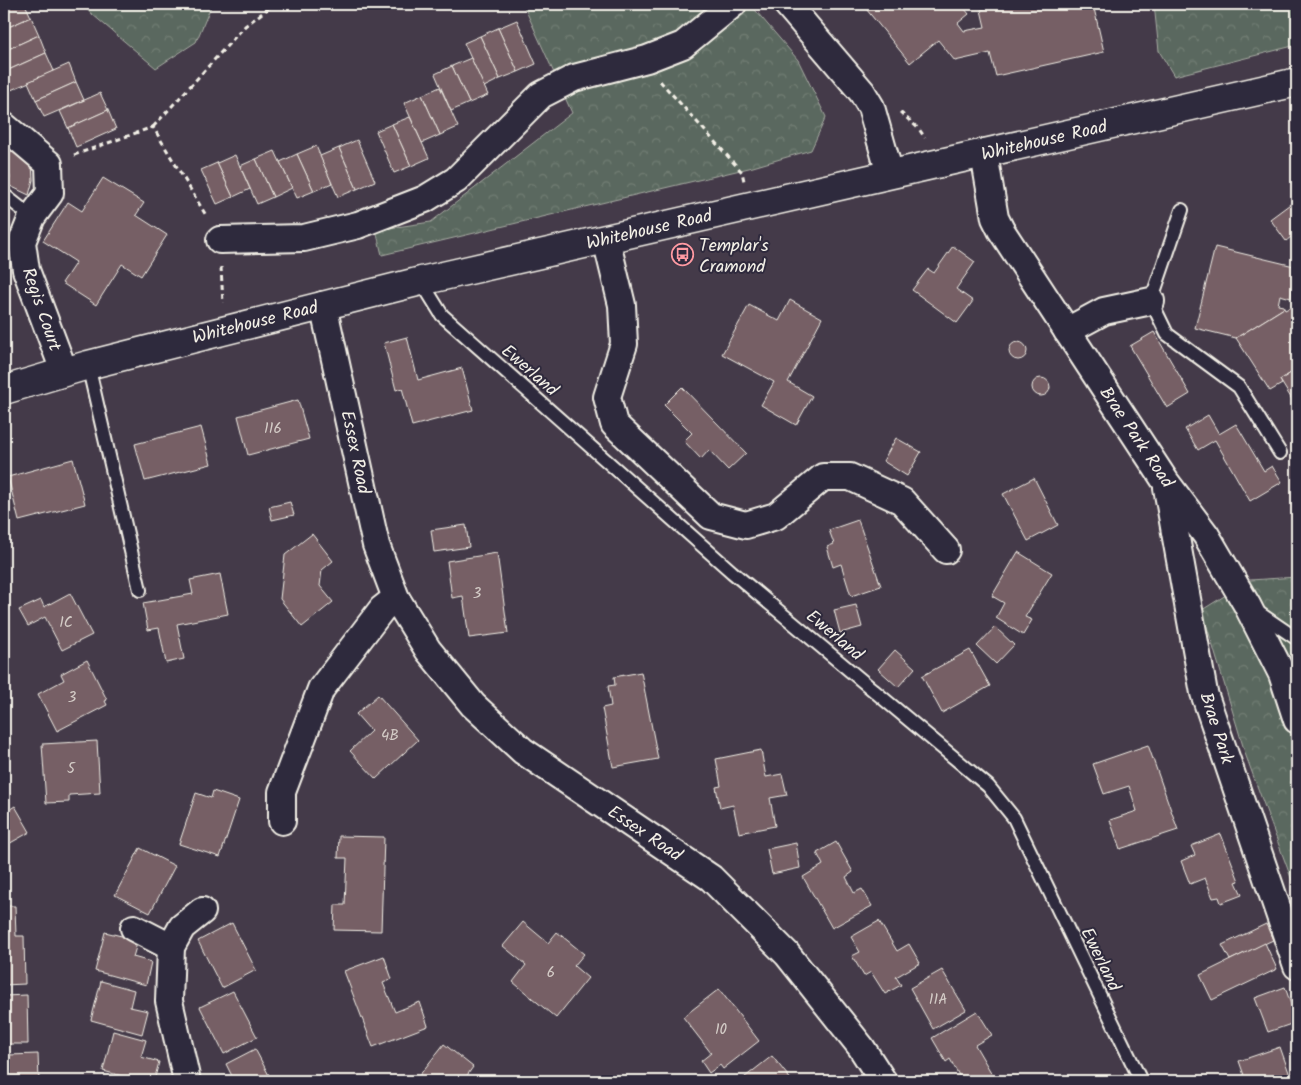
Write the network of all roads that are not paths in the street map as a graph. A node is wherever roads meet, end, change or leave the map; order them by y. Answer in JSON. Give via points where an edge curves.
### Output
{"nodes":[{"id":1,"x":733,"y":4,"type":"edge"},
{"id":2,"x":796,"y":9,"type":"edge"},
{"id":3,"x":1297,"y":82,"type":"edge"},
{"id":4,"x":4,"y":126,"type":"edge"},
{"id":5,"x":984,"y":154,"type":"junction"},
{"id":6,"x":890,"y":174,"type":"junction"},
{"id":7,"x":4,"y":195,"type":"edge"},
{"id":8,"x":1182,"y":210,"type":"dead end"},
{"id":9,"x":32,"y":217,"type":"junction"},
{"id":10,"x":606,"y":238,"type":"junction"},
{"id":11,"x":220,"y":240,"type":"road end"},
{"id":12,"x":421,"y":281,"type":"junction"},
{"id":13,"x":1150,"y":301,"type":"junction"},
{"id":14,"x":323,"y":305,"type":"junction"},
{"id":15,"x":1066,"y":330,"type":"junction"},
{"id":16,"x":76,"y":368,"type":"junction"},
{"id":17,"x":4,"y":390,"type":"edge"},
{"id":18,"x":1280,"y":453,"type":"dead end"},
{"id":19,"x":1166,"y":482,"type":"junction"},
{"id":20,"x":946,"y":550,"type":"dead end"},
{"id":21,"x":140,"y":590,"type":"dead end"},
{"id":22,"x":396,"y":598,"type":"junction"},
{"id":23,"x":1247,"y":605,"type":"junction"},
{"id":24,"x":1297,"y":639,"type":"edge"},
{"id":25,"x":1297,"y":720,"type":"edge"},
{"id":26,"x":282,"y":821,"type":"dead end"},
{"id":27,"x":202,"y":911,"type":"dead end"},
{"id":28,"x":134,"y":928,"type":"dead end"},
{"id":29,"x":171,"y":947,"type":"junction"},
{"id":30,"x":1297,"y":966,"type":"edge"},
{"id":31,"x":187,"y":1081,"type":"edge"},
{"id":32,"x":884,"y":1081,"type":"edge"},
{"id":33,"x":1140,"y":1081,"type":"edge"}],
"edges":[{"from":1,"to":11,"type":"street","via":[[683,45],[647,59],[574,78],[541,95],[456,180],[426,199],[358,225],[304,238]]},
{"from":2,"to":6,"type":"street","via":[[871,107]]},
{"from":3,"to":5,"type":"street","name":"Whitehouse Road"},
{"from":4,"to":9,"type":"street","name":"Regis Court","via":[[50,164],[50,193]]},
{"from":5,"to":6,"type":"street","name":"Whitehouse Road"},
{"from":5,"to":15,"type":"street","name":"Brae Park Road","via":[[995,218]]},
{"from":6,"to":10,"type":"street","name":"Whitehouse Road"},
{"from":7,"to":9,"type":"lane"},
{"from":8,"to":13,"type":"lane"},
{"from":9,"to":16,"type":"street","name":"Regis Court","via":[[22,242],[26,270]]},
{"from":10,"to":12,"type":"street","name":"Whitehouse Road"},
{"from":10,"to":20,"type":"street","via":[[622,305],[624,344],[607,397],[614,424],[710,516],[746,525],[776,516],[823,477],[850,477],[902,501]]},
{"from":12,"to":14,"type":"street","name":"Whitehouse Road"},
{"from":12,"to":33,"type":"lane","name":"Ewerland","via":[[442,315],[456,328],[732,572],[988,786],[1014,818]]},
{"from":13,"to":15,"type":"street","via":[[1104,311]]},
{"from":13,"to":18,"type":"lane","via":[[1167,334],[1239,388]]},
{"from":14,"to":16,"type":"street","name":"Whitehouse Road"},
{"from":14,"to":22,"type":"street","name":"Essex Road","via":[[376,545]]},
{"from":15,"to":19,"type":"street","name":"Brae Park Road"},
{"from":16,"to":17,"type":"street","name":"Whitehouse Road"},
{"from":16,"to":21,"type":"lane"},
{"from":19,"to":23,"type":"street","name":"Brae Park Road","via":[[1206,535]]},
{"from":19,"to":30,"type":"street","name":"Brae Park","via":[[1204,693]]},
{"from":22,"to":26,"type":"street","via":[[382,609],[320,689],[282,792]]},
{"from":22,"to":32,"type":"street","name":"Essex Road","via":[[428,650],[473,705],[523,751],[710,878],[787,954],[862,1047]]},
{"from":23,"to":24,"type":"lane"},
{"from":23,"to":25,"type":"street","name":"Brae Park Road","via":[[1282,674]]},
{"from":27,"to":29,"type":"street","via":[[182,927]]},
{"from":28,"to":29,"type":"street"},
{"from":29,"to":31,"type":"street","via":[[169,1001]]}]}
